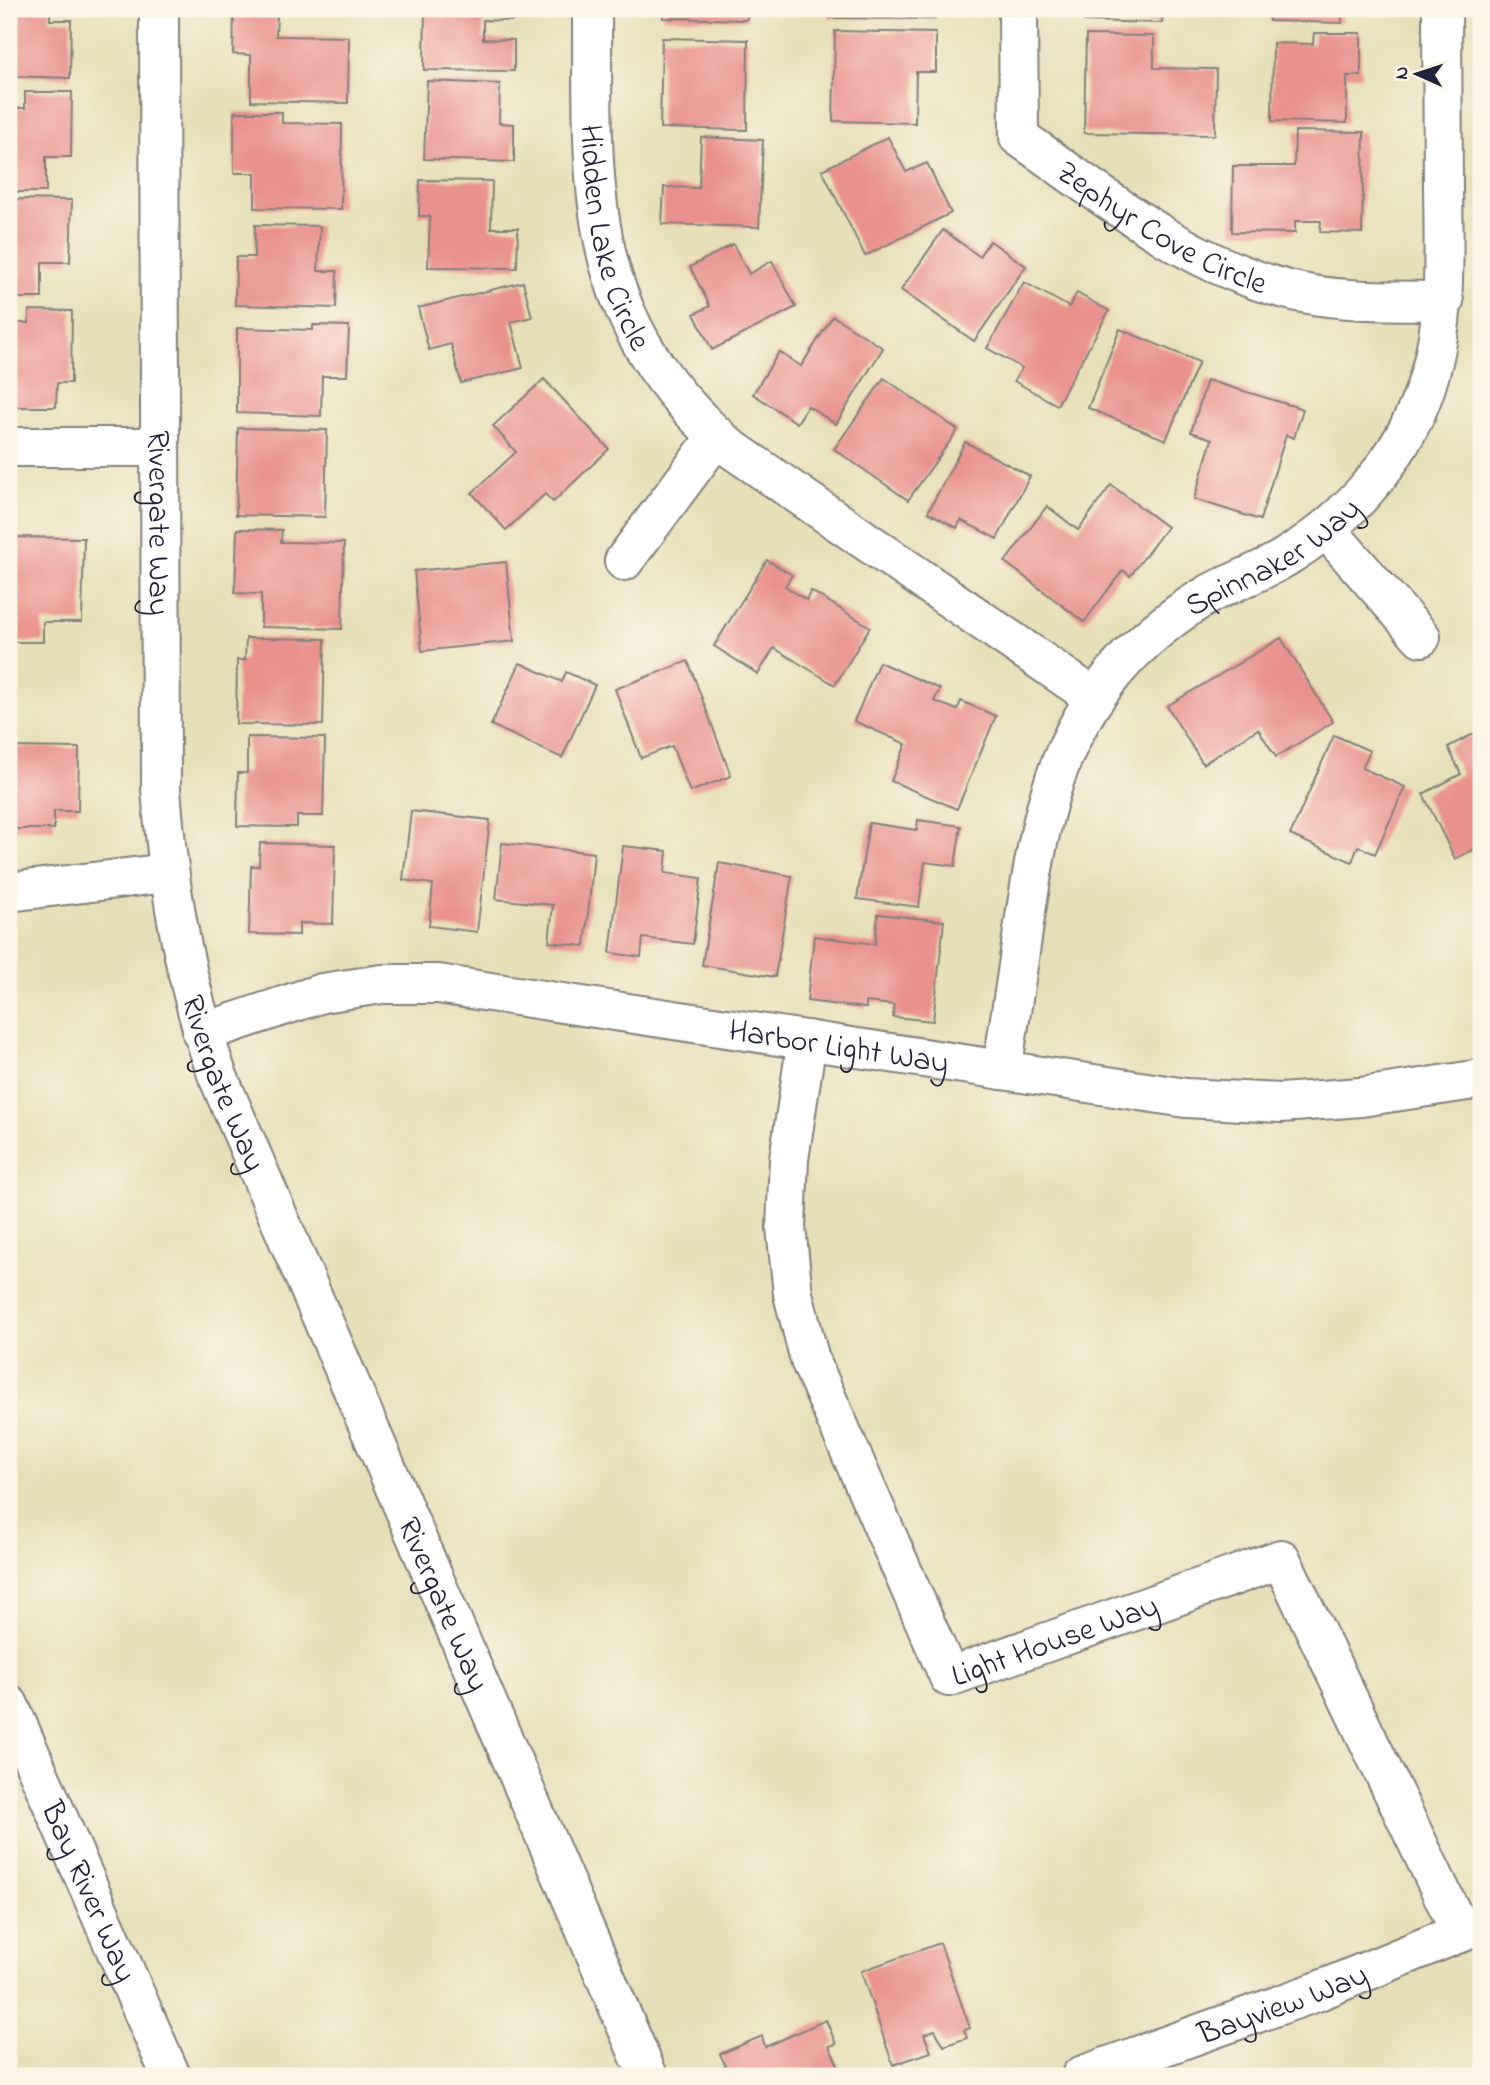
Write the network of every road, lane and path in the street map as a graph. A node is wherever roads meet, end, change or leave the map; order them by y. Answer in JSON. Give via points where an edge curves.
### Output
{"nodes":[{"id":1,"x":159,"y":9,"type":"edge"},
{"id":2,"x":592,"y":9,"type":"edge"},
{"id":3,"x":1018,"y":9,"type":"edge"},
{"id":4,"x":1442,"y":9,"type":"edge"},
{"id":5,"x":1444,"y":301,"type":"junction"},
{"id":6,"x":717,"y":436,"type":"junction"},
{"id":7,"x":9,"y":447,"type":"edge"},
{"id":8,"x":160,"y":447,"type":"junction"},
{"id":9,"x":1326,"y":529,"type":"junction"},
{"id":10,"x":624,"y":561,"type":"dead end"},
{"id":11,"x":1421,"y":637,"type":"dead end"},
{"id":12,"x":1095,"y":698,"type":"junction"},
{"id":13,"x":167,"y":873,"type":"junction"},
{"id":14,"x":9,"y":892,"type":"edge"},
{"id":15,"x":202,"y":1033,"type":"junction"},
{"id":16,"x":807,"y":1040,"type":"junction"},
{"id":17,"x":1002,"y":1070,"type":"junction"},
{"id":18,"x":1481,"y":1079,"type":"edge"},
{"id":19,"x":9,"y":1705,"type":"edge"},
{"id":20,"x":1471,"y":1928,"type":"edge"},
{"id":21,"x":171,"y":2076,"type":"edge"},
{"id":22,"x":648,"y":2076,"type":"edge"},
{"id":23,"x":1081,"y":2076,"type":"edge"}],
"edges":[{"from":1,"to":8,"type":"street","name":"Rivergate Way"},
{"from":2,"to":6,"type":"street","name":"Hidden Lake Circle","via":[[593,164],[596,209],[608,265],[628,318],[656,368]]},
{"from":3,"to":5,"type":"street","name":"Zephyr Cove Circle","via":[[1019,137],[1177,247],[1287,290],[1345,300]]},
{"from":4,"to":5,"type":"street","name":"Spinnaker Way"},
{"from":5,"to":9,"type":"street","name":"Spinnaker Way","via":[[1436,357],[1418,410],[1391,458]]},
{"from":6,"to":10,"type":"street"},
{"from":6,"to":12,"type":"street","name":"Hidden Lake Circle"},
{"from":7,"to":8,"type":"street"},
{"from":8,"to":13,"type":"street","name":"Rivergate Way","via":[[161,789]]},
{"from":9,"to":11,"type":"street"},
{"from":9,"to":12,"type":"street","name":"Spinnaker Way","via":[[1283,559],[1210,594],[1169,621],[1128,658]]},
{"from":12,"to":17,"type":"street","name":"Spinnaker Way","via":[[1054,776],[1040,822]]},
{"from":13,"to":14,"type":"street"},
{"from":13,"to":15,"type":"street","name":"Rivergate Way"},
{"from":15,"to":16,"type":"street","name":"Harbor Light Way","via":[[322,993],[382,984],[438,984]]},
{"from":15,"to":22,"type":"street","name":"Rivergate Way"},
{"from":16,"to":17,"type":"street","name":"Harbor Light Way"},
{"from":16,"to":20,"type":"street","name":"Light House Way","via":[[789,1159],[786,1227],[793,1294],[810,1360],[948,1677],[1282,1559]]},
{"from":17,"to":18,"type":"street","name":"Harbor Light Way","via":[[1186,1098],[1281,1103],[1362,1097]]},
{"from":19,"to":21,"type":"street","name":"Bay River Way"},
{"from":20,"to":23,"type":"street","name":"Bayview Way","via":[[1316,1992]]}]}
